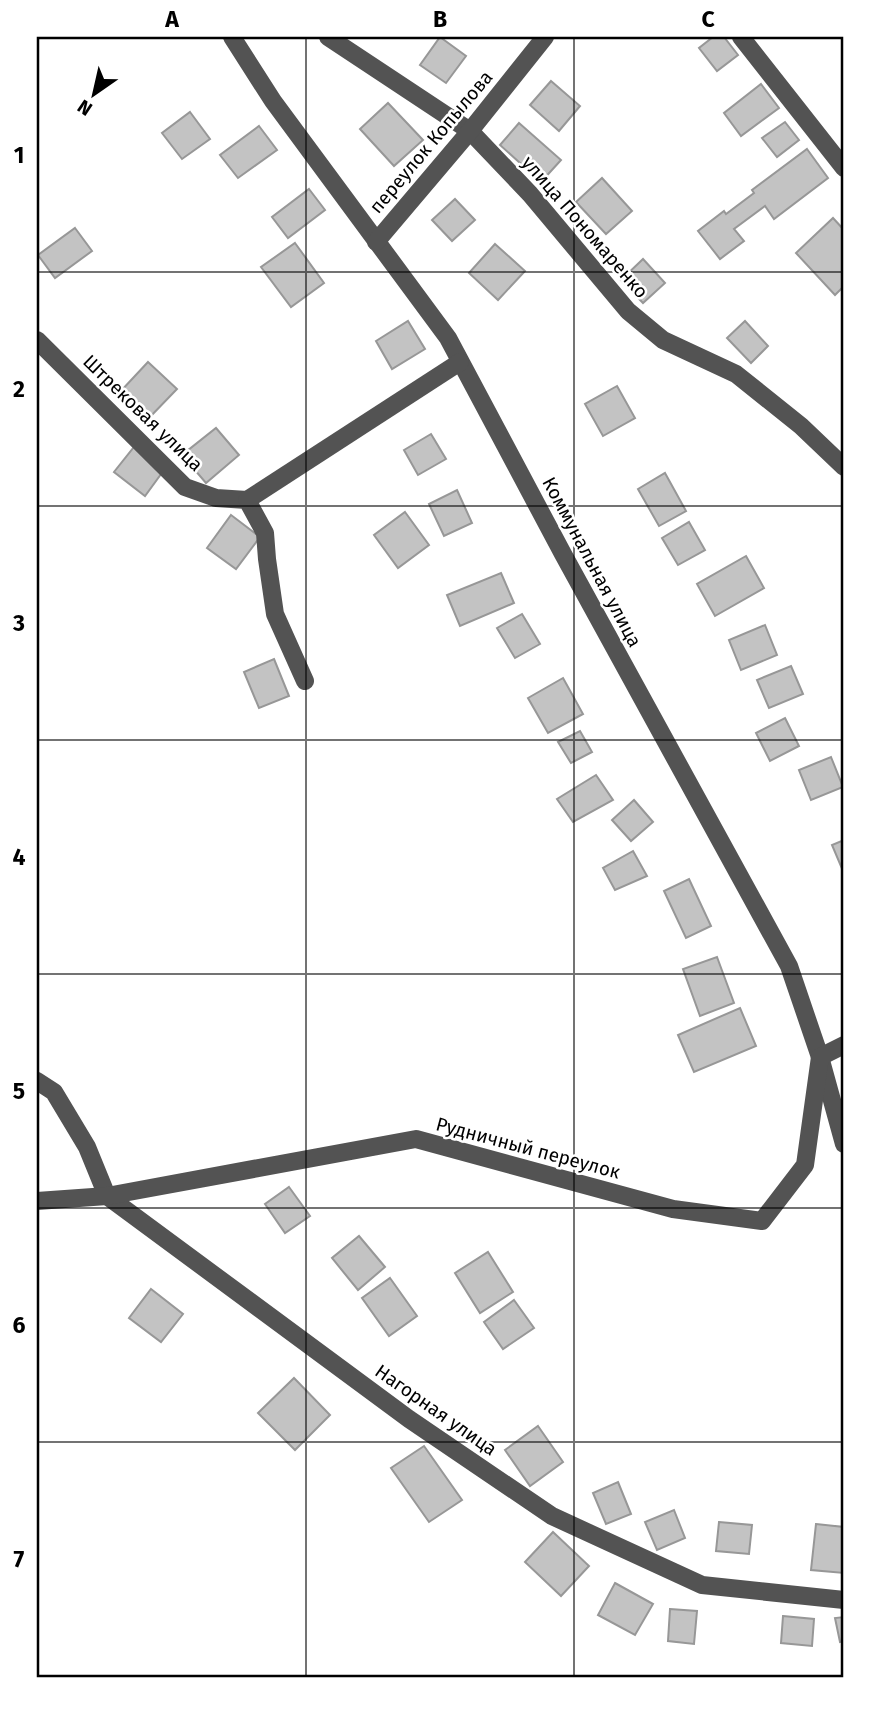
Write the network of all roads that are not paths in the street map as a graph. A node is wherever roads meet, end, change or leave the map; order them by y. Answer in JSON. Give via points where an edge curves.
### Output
{"nodes":[{"id":1,"x":232,"y":37,"type":"edge"},
{"id":2,"x":328,"y":37,"type":"edge"},
{"id":3,"x":545,"y":37,"type":"edge"},
{"id":4,"x":741,"y":37,"type":"edge"},
{"id":5,"x":470,"y":131,"type":"junction"},
{"id":6,"x":844,"y":169,"type":"edge"},
{"id":7,"x":376,"y":242,"type":"junction"},
{"id":8,"x":37,"y":340,"type":"edge"},
{"id":9,"x":460,"y":362,"type":"junction"},
{"id":10,"x":844,"y":467,"type":"edge"},
{"id":11,"x":247,"y":500,"type":"junction"},
{"id":12,"x":305,"y":681,"type":"dead end"},
{"id":13,"x":844,"y":1045,"type":"edge"},
{"id":14,"x":820,"y":1057,"type":"junction"},
{"id":15,"x":37,"y":1081,"type":"edge"},
{"id":16,"x":844,"y":1144,"type":"edge"},
{"id":17,"x":37,"y":1189,"type":"edge"},
{"id":18,"x":107,"y":1196,"type":"junction"},
{"id":19,"x":37,"y":1202,"type":"edge"},
{"id":20,"x":844,"y":1600,"type":"edge"}],
"edges":[{"from":1,"to":7,"type":"street","name":"Коммунальная улица"},
{"from":2,"to":5,"type":"street","name":"улица Пономаренко"},
{"from":3,"to":5,"type":"street","name":"переулок Копылова"},
{"from":4,"to":6,"type":"street"},
{"from":5,"to":7,"type":"street","name":"переулок Копылова"},
{"from":5,"to":10,"type":"street","name":"улица Пономаренко","via":[[530,194],[628,311],[663,340],[736,374]]},
{"from":7,"to":9,"type":"street","name":"Коммунальная улица"},
{"from":8,"to":11,"type":"street","name":"Штрековая улица","via":[[185,487],[216,498]]},
{"from":9,"to":11,"type":"street"},
{"from":9,"to":14,"type":"street","name":"Коммунальная улица","via":[[789,966]]},
{"from":11,"to":12,"type":"street","via":[[265,533],[275,614]]},
{"from":13,"to":14,"type":"street"},
{"from":14,"to":16,"type":"street","name":"Коммунальная улица"},
{"from":14,"to":18,"type":"street","name":"Рудничный переулок","via":[[805,1165],[762,1222],[673,1209],[415,1139]]},
{"from":15,"to":18,"type":"street","via":[[54,1092],[87,1147]]},
{"from":17,"to":18,"type":"street"},
{"from":18,"to":19,"type":"street","name":"Рудничный переулок"},
{"from":18,"to":20,"type":"street","name":"Нагорная улица","via":[[408,1419],[552,1516],[702,1585]]}]}
